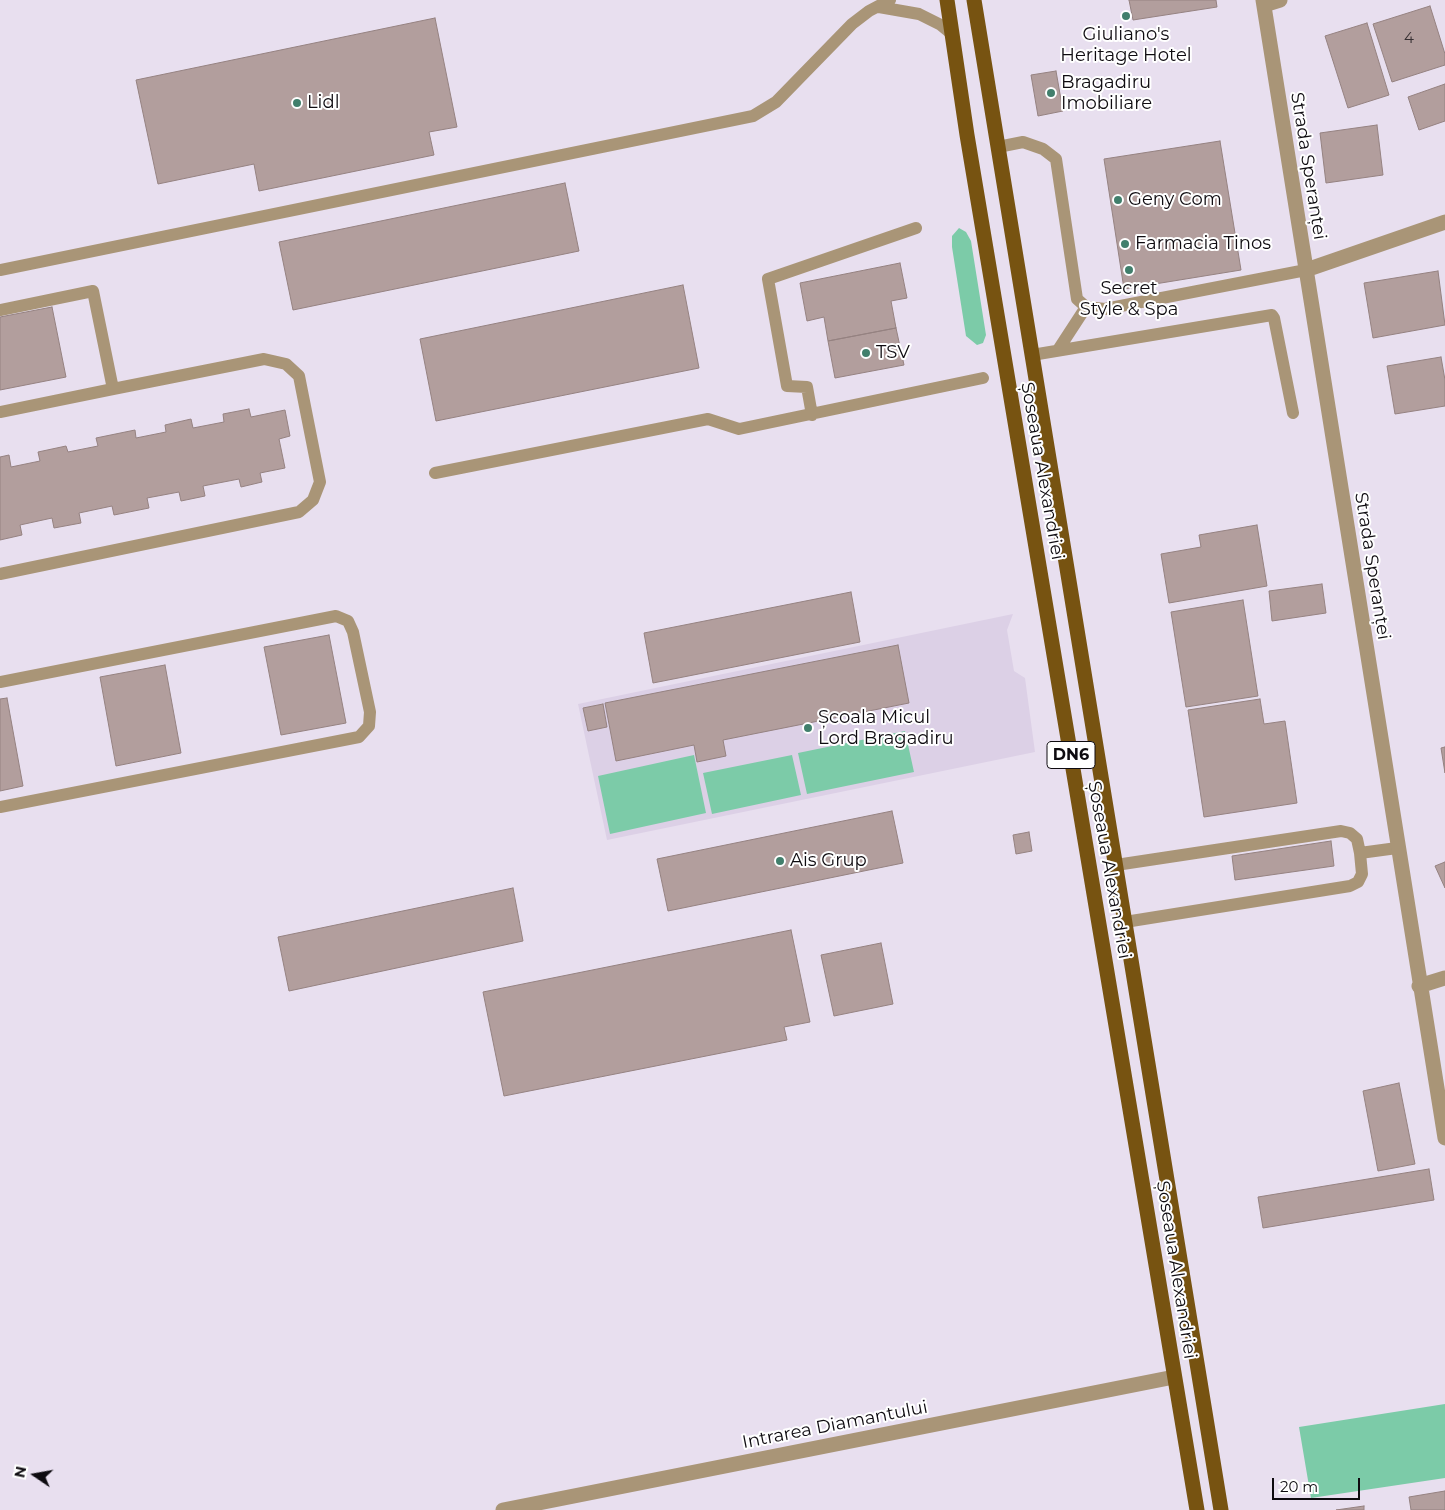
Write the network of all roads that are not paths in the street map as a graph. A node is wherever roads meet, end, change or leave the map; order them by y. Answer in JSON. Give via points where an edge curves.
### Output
{"nodes":[{"id":1,"x":890,"y":0,"type":"edge"},
{"id":2,"x":947,"y":0,"type":"edge"},
{"id":3,"x":974,"y":0,"type":"edge"},
{"id":4,"x":1280,"y":0,"type":"edge"},
{"id":5,"x":1263,"y":3,"type":"edge"},
{"id":6,"x":879,"y":7,"type":"junction"},
{"id":7,"x":952,"y":34,"type":"junction"},
{"id":8,"x":998,"y":147,"type":"junction"},
{"id":9,"x":1445,"y":222,"type":"edge"},
{"id":10,"x":916,"y":228,"type":"dead end"},
{"id":11,"x":0,"y":270,"type":"edge"},
{"id":12,"x":1306,"y":270,"type":"junction"},
{"id":13,"x":1086,"y":306,"type":"junction"},
{"id":14,"x":0,"y":310,"type":"edge"},
{"id":15,"x":1058,"y":350,"type":"junction"},
{"id":16,"x":1032,"y":355,"type":"junction"},
{"id":17,"x":983,"y":378,"type":"dead end"},
{"id":18,"x":113,"y":389,"type":"junction"},
{"id":19,"x":0,"y":412,"type":"edge"},
{"id":20,"x":1293,"y":413,"type":"dead end"},
{"id":21,"x":812,"y":415,"type":"junction"},
{"id":22,"x":435,"y":473,"type":"dead end"},
{"id":23,"x":0,"y":574,"type":"edge"},
{"id":24,"x":0,"y":682,"type":"edge"},
{"id":25,"x":0,"y":808,"type":"edge"},
{"id":26,"x":1398,"y":848,"type":"junction"},
{"id":27,"x":1360,"y":853,"type":"junction"},
{"id":28,"x":1116,"y":865,"type":"junction"},
{"id":29,"x":1125,"y":922,"type":"junction"},
{"id":30,"x":1445,"y":978,"type":"edge"},
{"id":31,"x":1419,"y":986,"type":"junction"},
{"id":32,"x":1445,"y":1138,"type":"edge"},
{"id":33,"x":1174,"y":1377,"type":"junction"},
{"id":34,"x":503,"y":1510,"type":"edge"},
{"id":35,"x":1197,"y":1510,"type":"edge"},
{"id":36,"x":1221,"y":1510,"type":"edge"}],
"edges":[{"from":1,"to":6,"type":"lane"},
{"from":2,"to":7,"type":"main road","name":"Șoseaua Alexandriei","number":"DN6"},
{"from":3,"to":8,"type":"main road","name":"Șoseaua Alexandriei","number":"DN6"},
{"from":4,"to":5,"type":"street"},
{"from":5,"to":12,"type":"street","name":"Strada Speranței"},
{"from":6,"to":7,"type":"lane","via":[[919,14],[942,25]]},
{"from":6,"to":11,"type":"lane","via":[[852,24],[776,102],[753,116]]},
{"from":7,"to":33,"type":"main road","name":"Șoseaua Alexandriei","number":"DN6"},
{"from":8,"to":13,"type":"lane","via":[[1023,142],[1043,149],[1056,159],[1077,299]]},
{"from":8,"to":16,"type":"main road","name":"Șoseaua Alexandriei","number":"DN6"},
{"from":9,"to":12,"type":"street"},
{"from":10,"to":21,"type":"lane","via":[[768,279],[787,386],[807,387]]},
{"from":12,"to":13,"type":"lane","via":[[1105,309]]},
{"from":12,"to":26,"type":"street","name":"Strada Speranței"},
{"from":13,"to":15,"type":"lane"},
{"from":14,"to":18,"type":"lane","via":[[93,291]]},
{"from":15,"to":16,"type":"lane"},
{"from":15,"to":20,"type":"lane","via":[[1272,315]]},
{"from":16,"to":28,"type":"main road","name":"Șoseaua Alexandriei","number":"DN6"},
{"from":17,"to":21,"type":"lane"},
{"from":18,"to":19,"type":"lane"},
{"from":18,"to":23,"type":"lane","via":[[264,359],[286,364],[299,376],[320,482],[314,500],[299,512]]},
{"from":21,"to":22,"type":"lane","via":[[739,430],[708,419]]},
{"from":24,"to":25,"type":"lane","via":[[336,616],[348,621],[354,632],[370,712],[369,726],[359,737]]},
{"from":26,"to":27,"type":"lane"},
{"from":26,"to":31,"type":"street","name":"Strada Speranței"},
{"from":27,"to":28,"type":"lane","via":[[1357,839],[1341,831]]},
{"from":27,"to":29,"type":"lane","via":[[1362,874],[1358,882],[1350,886]]},
{"from":28,"to":29,"type":"main road","name":"Șoseaua Alexandriei","number":"DN6"},
{"from":29,"to":36,"type":"main road","name":"Șoseaua Alexandriei","number":"DN6"},
{"from":30,"to":31,"type":"street"},
{"from":31,"to":32,"type":"street","name":"Strada Speranței"},
{"from":33,"to":34,"type":"street","name":"Intrarea Diamantului"},
{"from":33,"to":35,"type":"main road","name":"Șoseaua Alexandriei","number":"DN6"}]}
